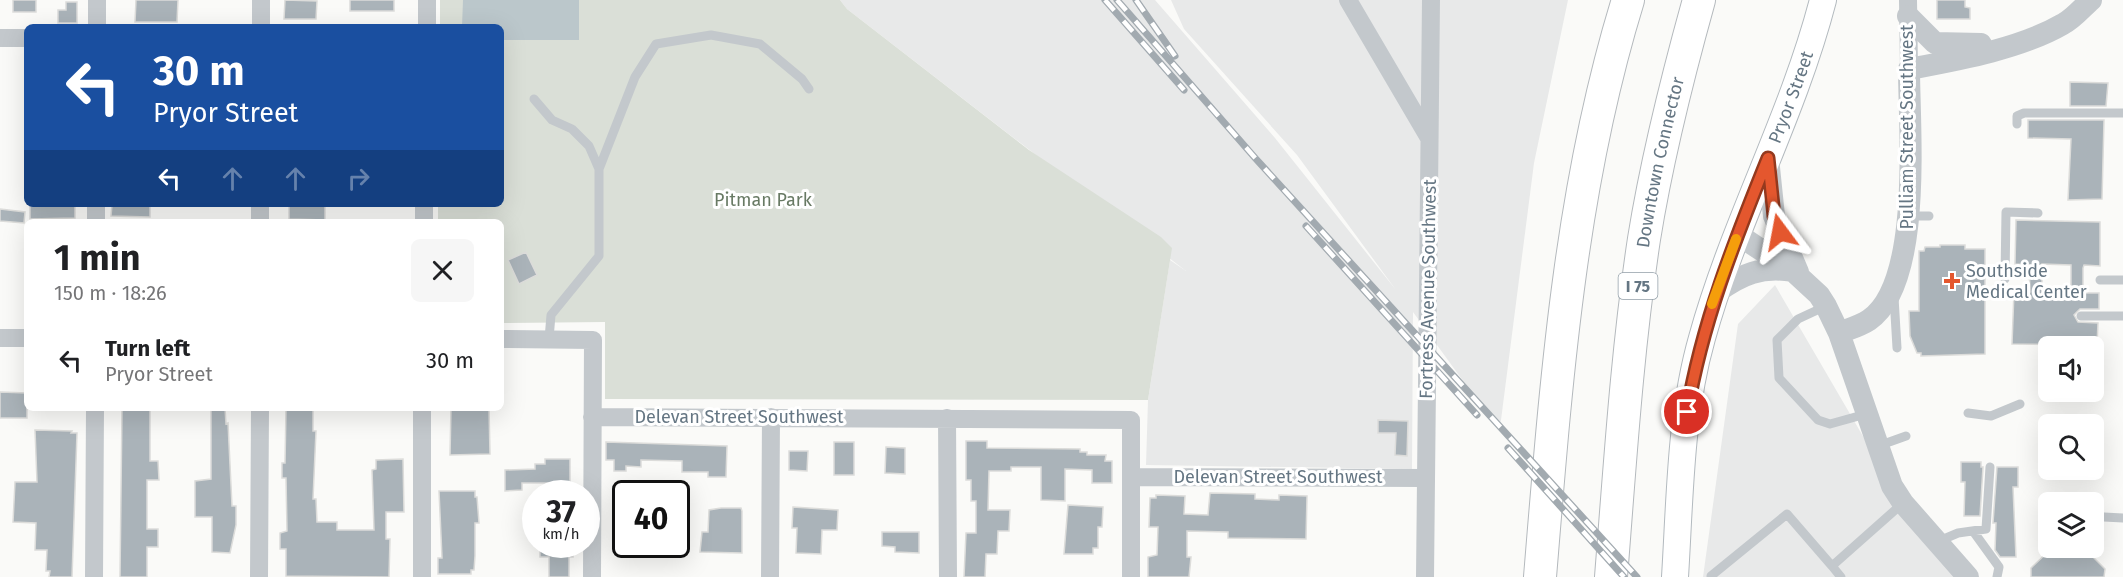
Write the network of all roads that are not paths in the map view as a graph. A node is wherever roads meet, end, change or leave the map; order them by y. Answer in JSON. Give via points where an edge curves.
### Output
{"nodes":[{"id":1,"x":97,"y":0,"type":"edge"},
{"id":2,"x":261,"y":0,"type":"edge"},
{"id":3,"x":427,"y":0,"type":"edge"},
{"id":4,"x":1348,"y":0,"type":"edge"},
{"id":5,"x":1431,"y":0,"type":"edge"},
{"id":6,"x":1628,"y":0,"type":"edge"},
{"id":7,"x":1699,"y":0,"type":"edge"},
{"id":8,"x":1823,"y":0,"type":"edge"},
{"id":9,"x":2091,"y":0,"type":"edge"},
{"id":10,"x":1908,"y":8,"type":"edge"},
{"id":11,"x":97,"y":24,"type":"edge"},
{"id":12,"x":261,"y":24,"type":"edge"},
{"id":13,"x":427,"y":24,"type":"edge"},
{"id":14,"x":0,"y":38,"type":"edge"},
{"id":15,"x":24,"y":38,"type":"edge"},
{"id":16,"x":2007,"y":46,"type":"junction"},
{"id":17,"x":1948,"y":62,"type":"junction"},
{"id":18,"x":1909,"y":69,"type":"junction"},
{"id":19,"x":809,"y":89,"type":"dead end"},
{"id":20,"x":534,"y":99,"type":"dead end"},
{"id":21,"x":2123,"y":113,"type":"edge"},
{"id":22,"x":1909,"y":121,"type":"junction"},
{"id":23,"x":2016,"y":124,"type":"dead end"},
{"id":24,"x":1430,"y":140,"type":"junction"},
{"id":25,"x":1768,"y":158,"type":"junction"},
{"id":26,"x":599,"y":169,"type":"junction"},
{"id":27,"x":2038,"y":213,"type":"dead end"},
{"id":28,"x":1737,"y":234,"type":"junction"},
{"id":29,"x":1797,"y":275,"type":"junction"},
{"id":30,"x":2005,"y":279,"type":"dead end"},
{"id":31,"x":2100,"y":280,"type":"dead end"},
{"id":32,"x":2123,"y":280,"type":"edge"},
{"id":33,"x":1893,"y":284,"type":"junction"},
{"id":34,"x":1716,"y":292,"type":"junction"},
{"id":35,"x":1826,"y":306,"type":"junction"},
{"id":36,"x":2081,"y":316,"type":"dead end"},
{"id":37,"x":2123,"y":316,"type":"edge"},
{"id":38,"x":1839,"y":333,"type":"junction"},
{"id":39,"x":0,"y":338,"type":"edge"},
{"id":40,"x":24,"y":338,"type":"edge"},
{"id":41,"x":504,"y":339,"type":"edge"},
{"id":42,"x":549,"y":339,"type":"junction"},
{"id":43,"x":1897,"y":348,"type":"dead end"},
{"id":44,"x":2020,"y":404,"type":"dead end"},
{"id":45,"x":95,"y":411,"type":"edge"},
{"id":46,"x":260,"y":411,"type":"edge"},
{"id":47,"x":422,"y":411,"type":"edge"},
{"id":48,"x":1968,"y":413,"type":"dead end"},
{"id":49,"x":1866,"y":414,"type":"junction"},
{"id":50,"x":592,"y":417,"type":"junction"},
{"id":51,"x":771,"y":417,"type":"junction"},
{"id":52,"x":947,"y":418,"type":"junction"},
{"id":53,"x":1906,"y":436,"type":"dead end"},
{"id":54,"x":1878,"y":446,"type":"junction"},
{"id":55,"x":1990,"y":466,"type":"dead end"},
{"id":56,"x":1131,"y":477,"type":"junction"},
{"id":57,"x":1426,"y":478,"type":"junction"},
{"id":58,"x":1903,"y":503,"type":"junction"},
{"id":59,"x":2104,"y":517,"type":"dead end"},
{"id":60,"x":2123,"y":518,"type":"edge"},
{"id":61,"x":1973,"y":531,"type":"junction"},
{"id":62,"x":1937,"y":542,"type":"junction"},
{"id":63,"x":1832,"y":566,"type":"junction"},
{"id":64,"x":1711,"y":576,"type":"edge"},
{"id":65,"x":94,"y":577,"type":"edge"},
{"id":66,"x":259,"y":577,"type":"edge"},
{"id":67,"x":422,"y":577,"type":"edge"},
{"id":68,"x":592,"y":577,"type":"edge"},
{"id":69,"x":770,"y":577,"type":"edge"},
{"id":70,"x":948,"y":577,"type":"edge"},
{"id":71,"x":1131,"y":577,"type":"edge"},
{"id":72,"x":1425,"y":577,"type":"edge"},
{"id":73,"x":1540,"y":577,"type":"edge"},
{"id":74,"x":1611,"y":577,"type":"edge"},
{"id":75,"x":1675,"y":577,"type":"edge"},
{"id":76,"x":1841,"y":577,"type":"edge"},
{"id":77,"x":1968,"y":577,"type":"edge"},
{"id":78,"x":1997,"y":577,"type":"edge"}],
"edges":[{"from":1,"to":11,"type":"street"},
{"from":2,"to":12,"type":"street"},
{"from":3,"to":13,"type":"street"},
{"from":4,"to":24,"type":"street"},
{"from":5,"to":24,"type":"street","name":"Fortress Avenue Southwest"},
{"from":6,"to":73,"type":"highway","via":[[1597,118],[1566,291]]},
{"from":7,"to":74,"type":"highway","name":"Downtown Connector","number":"I 75","via":[[1660,151],[1644,239],[1626,384]]},
{"from":8,"to":25,"type":"main road","name":"Pryor Street","via":[[1804,65]]},
{"from":9,"to":16,"type":"street","via":[[2064,24]]},
{"from":10,"to":16,"type":"street","via":[[1935,43]]},
{"from":10,"to":18,"type":"street","name":"Pulliam Street Southwest"},
{"from":14,"to":15,"type":"street"},
{"from":16,"to":17,"type":"street"},
{"from":17,"to":18,"type":"street"},
{"from":17,"to":22,"type":"street","via":[[1925,86]]},
{"from":18,"to":22,"type":"street","name":"Pulliam Street Southwest"},
{"from":19,"to":26,"type":"lane","via":[[760,44],[711,34],[656,44],[635,77]]},
{"from":20,"to":26,"type":"lane","via":[[552,120],[572,129],[590,146]]},
{"from":21,"to":23,"type":"lane","via":[[2024,113],[2017,116]]},
{"from":22,"to":33,"type":"street","name":"Pulliam Street Southwest","via":[[1919,216],[1907,236]]},
{"from":24,"to":57,"type":"street","name":"Fortress Avenue Southwest"},
{"from":25,"to":28,"type":"main road","name":"Pryor Street"},
{"from":25,"to":29,"type":"street","via":[[1774,216]]},
{"from":26,"to":42,"type":"lane","via":[[599,256],[551,315]]},
{"from":27,"to":30,"type":"lane","via":[[2006,212]]},
{"from":28,"to":29,"type":"street"},
{"from":28,"to":34,"type":"main road","name":"Pryor Street"},
{"from":29,"to":34,"type":"street","via":[[1757,270]]},
{"from":29,"to":35,"type":"street"},
{"from":31,"to":32,"type":"lane"},
{"from":33,"to":38,"type":"street","name":"Pulliam Street Southwest","via":[[1870,319]]},
{"from":33,"to":43,"type":"lane"},
{"from":34,"to":75,"type":"main road","name":"Pryor Street","via":[[1701,340],[1687,412]]},
{"from":35,"to":38,"type":"street"},
{"from":35,"to":49,"type":"lane","via":[[1798,319],[1777,340],[1779,378],[1818,420],[1830,424]]},
{"from":36,"to":37,"type":"lane"},
{"from":38,"to":49,"type":"street"},
{"from":39,"to":40,"type":"street"},
{"from":41,"to":42,"type":"street"},
{"from":42,"to":50,"type":"street","via":[[593,340]]},
{"from":44,"to":48,"type":"lane","via":[[1991,416]]},
{"from":45,"to":65,"type":"street"},
{"from":46,"to":66,"type":"street"},
{"from":47,"to":67,"type":"street"},
{"from":49,"to":54,"type":"street"},
{"from":50,"to":51,"type":"street","name":"Delevan Street Southwest"},
{"from":50,"to":68,"type":"street"},
{"from":51,"to":52,"type":"street","name":"Delevan Street Southwest"},
{"from":51,"to":69,"type":"street"},
{"from":52,"to":56,"type":"street","name":"Delevan Street Southwest","via":[[1131,420]]},
{"from":52,"to":70,"type":"street"},
{"from":53,"to":54,"type":"lane"},
{"from":54,"to":58,"type":"street","via":[[1892,486]]},
{"from":55,"to":61,"type":"lane","via":[[1987,525],[1984,530]]},
{"from":56,"to":57,"type":"street","name":"Delevan Street Southwest"},
{"from":56,"to":71,"type":"street"},
{"from":57,"to":72,"type":"street","name":"Fortress Avenue Southwest"},
{"from":58,"to":62,"type":"street"},
{"from":58,"to":63,"type":"lane"},
{"from":59,"to":60,"type":"lane"},
{"from":61,"to":62,"type":"lane"},
{"from":61,"to":78,"type":"lane","via":[[1999,567]]},
{"from":62,"to":77,"type":"street"},
{"from":63,"to":64,"type":"lane","via":[[1787,514]]},
{"from":63,"to":76,"type":"lane"}]}
